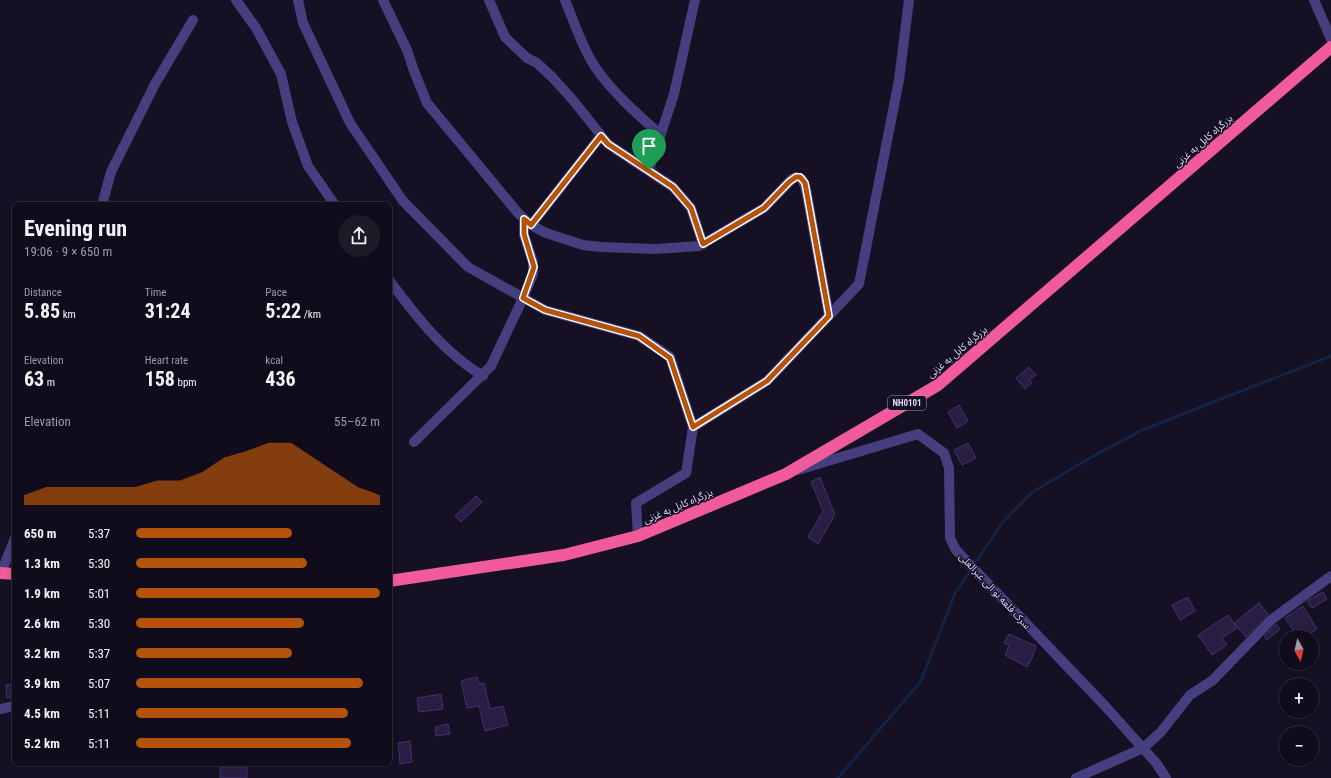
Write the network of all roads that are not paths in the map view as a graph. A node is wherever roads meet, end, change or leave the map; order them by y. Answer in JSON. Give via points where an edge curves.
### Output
{"nodes":[{"id":1,"x":236,"y":0,"type":"edge"},
{"id":2,"x":298,"y":0,"type":"edge"},
{"id":3,"x":383,"y":0,"type":"edge"},
{"id":4,"x":489,"y":0,"type":"edge"},
{"id":5,"x":565,"y":0,"type":"edge"},
{"id":6,"x":695,"y":0,"type":"edge"},
{"id":7,"x":909,"y":0,"type":"edge"},
{"id":8,"x":1314,"y":0,"type":"edge"},
{"id":9,"x":193,"y":20,"type":"dead end"},
{"id":10,"x":1331,"y":39,"type":"edge"},
{"id":11,"x":1331,"y":47,"type":"edge"},
{"id":12,"x":661,"y":135,"type":"junction"},
{"id":13,"x":601,"y":136,"type":"junction"},
{"id":14,"x":649,"y":170,"type":"junction"},
{"id":15,"x":103,"y":202,"type":"edge"},
{"id":16,"x":333,"y":202,"type":"edge"},
{"id":17,"x":528,"y":222,"type":"junction"},
{"id":18,"x":703,"y":244,"type":"junction"},
{"id":19,"x":392,"y":284,"type":"edge"},
{"id":20,"x":523,"y":298,"type":"junction"},
{"id":21,"x":829,"y":316,"type":"junction"},
{"id":22,"x":482,"y":376,"type":"junction"},
{"id":23,"x":693,"y":427,"type":"junction"},
{"id":24,"x":414,"y":442,"type":"dead end"},
{"id":25,"x":786,"y":474,"type":"junction"},
{"id":26,"x":638,"y":536,"type":"junction"},
{"id":27,"x":12,"y":546,"type":"edge"},
{"id":28,"x":1,"y":573,"type":"edge"},
{"id":29,"x":12,"y":574,"type":"edge"},
{"id":30,"x":1331,"y":576,"type":"edge"},
{"id":31,"x":392,"y":581,"type":"edge"},
{"id":32,"x":12,"y":707,"type":"edge"},
{"id":33,"x":0,"y":709,"type":"edge"},
{"id":34,"x":1143,"y":748,"type":"junction"},
{"id":35,"x":1076,"y":778,"type":"edge"},
{"id":36,"x":1166,"y":778,"type":"edge"}],
"edges":[{"from":1,"to":16,"type":"street","via":[[256,28],[281,74],[292,122],[308,166]]},
{"from":2,"to":20,"type":"street","via":[[303,23],[350,123],[403,201],[468,267]]},
{"from":3,"to":17,"type":"street","via":[[407,50],[427,103]]},
{"from":4,"to":13,"type":"street","via":[[506,37],[514,47],[552,77]]},
{"from":5,"to":12,"type":"street","via":[[594,66],[634,112]]},
{"from":6,"to":12,"type":"street","via":[[674,94]]},
{"from":7,"to":21,"type":"street","via":[[899,80],[859,284]]},
{"from":8,"to":10,"type":"street"},
{"from":9,"to":15,"type":"street","via":[[155,84],[111,172]]},
{"from":11,"to":25,"type":"highway","name":"بزرگراه کابل به غزنی","number":"NH0101","via":[[938,385]]},
{"from":12,"to":14,"type":"street"},
{"from":13,"to":14,"type":"street","via":[[608,144]]},
{"from":13,"to":17,"type":"street"},
{"from":14,"to":18,"type":"street","via":[[673,187],[691,208]]},
{"from":17,"to":18,"type":"street","via":[[546,233],[583,245],[655,249],[685,248]]},
{"from":17,"to":20,"type":"street","via":[[524,234],[534,267]]},
{"from":18,"to":21,"type":"street","via":[[764,208],[792,179],[802,179]]},
{"from":19,"to":22,"type":"street","via":[[443,346],[465,366]]},
{"from":20,"to":22,"type":"street","via":[[491,366]]},
{"from":20,"to":23,"type":"street","via":[[545,310],[639,336],[670,358]]},
{"from":21,"to":23,"type":"street","via":[[767,381]]},
{"from":22,"to":24,"type":"street"},
{"from":23,"to":26,"type":"street","via":[[686,473],[636,503]]},
{"from":25,"to":26,"type":"highway","name":"بزرگراه کابل به غزنی","number":"NH0101"},
{"from":25,"to":34,"type":"street","name":"سرک قلعه نو الی عبرالعلی","via":[[918,434],[944,453],[949,468],[950,538],[956,550]]},
{"from":26,"to":31,"type":"highway","name":"بزرگراه کابل به غزنی","number":"NH0101","via":[[564,555]]},
{"from":27,"to":28,"type":"street"},
{"from":28,"to":29,"type":"highway"},
{"from":30,"to":34,"type":"street","via":[[1272,620],[1213,680],[1190,695],[1160,733]]},
{"from":32,"to":33,"type":"street"},
{"from":34,"to":35,"type":"street"},
{"from":34,"to":36,"type":"street","name":"سرک قلعه نو الی عبرالعلی"}]}
